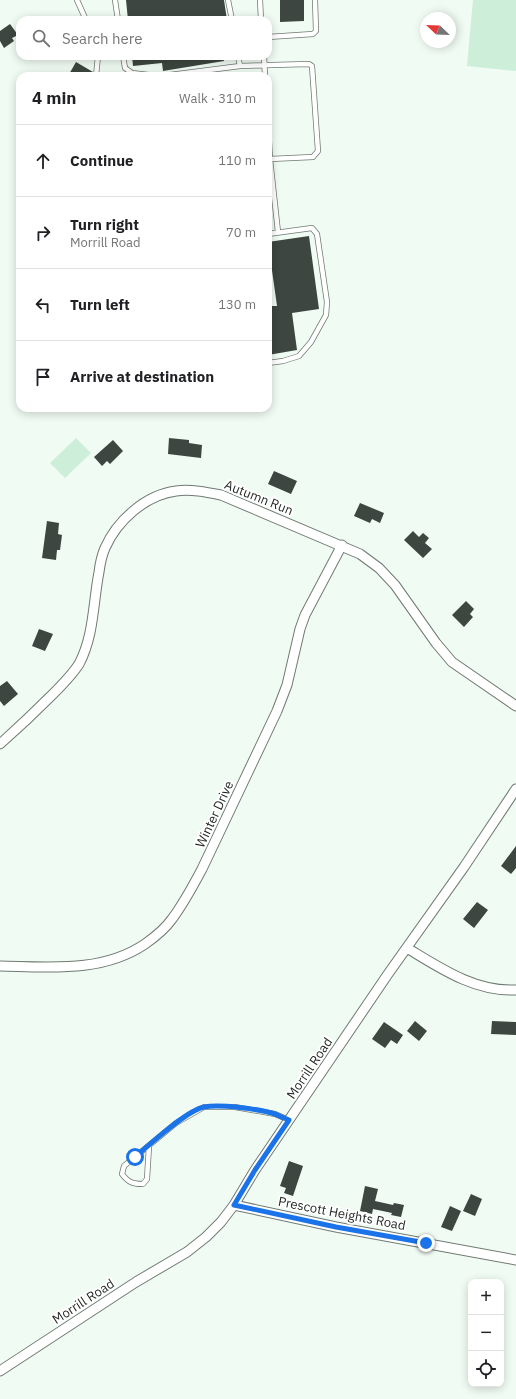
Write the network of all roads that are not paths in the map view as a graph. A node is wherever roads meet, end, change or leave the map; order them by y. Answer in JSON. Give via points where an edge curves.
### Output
{"nodes":[{"id":1,"x":77,"y":0,"type":"edge"},
{"id":2,"x":115,"y":0,"type":"edge"},
{"id":3,"x":228,"y":0,"type":"edge"},
{"id":4,"x":260,"y":0,"type":"edge"},
{"id":5,"x":315,"y":0,"type":"edge"},
{"id":6,"x":84,"y":16,"type":"edge"},
{"id":7,"x":117,"y":16,"type":"edge"},
{"id":8,"x":231,"y":16,"type":"edge"},
{"id":9,"x":261,"y":16,"type":"edge"},
{"id":10,"x":272,"y":37,"type":"edge"},
{"id":11,"x":98,"y":60,"type":"edge"},
{"id":12,"x":124,"y":60,"type":"edge"},
{"id":13,"x":239,"y":60,"type":"edge"},
{"id":14,"x":264,"y":60,"type":"edge"},
{"id":15,"x":264,"y":65,"type":"junction"},
{"id":16,"x":240,"y":66,"type":"junction"},
{"id":17,"x":96,"y":72,"type":"edge"},
{"id":18,"x":130,"y":72,"type":"edge"},
{"id":19,"x":193,"y":72,"type":"edge"},
{"id":20,"x":265,"y":72,"type":"edge"},
{"id":21,"x":272,"y":159,"type":"edge"},
{"id":22,"x":272,"y":177,"type":"edge"},
{"id":23,"x":278,"y":232,"type":"junction"},
{"id":24,"x":272,"y":233,"type":"edge"},
{"id":25,"x":272,"y":362,"type":"edge"},
{"id":26,"x":342,"y":545,"type":"junction"},
{"id":27,"x":516,"y":706,"type":"edge"},
{"id":28,"x":0,"y":744,"type":"edge"},
{"id":29,"x":516,"y":789,"type":"edge"},
{"id":30,"x":407,"y":948,"type":"junction"},
{"id":31,"x":0,"y":966,"type":"edge"},
{"id":32,"x":516,"y":990,"type":"edge"},
{"id":33,"x":289,"y":1120,"type":"junction"},
{"id":34,"x":149,"y":1146,"type":"junction"},
{"id":35,"x":234,"y":1205,"type":"junction"},
{"id":36,"x":516,"y":1260,"type":"edge"},
{"id":37,"x":0,"y":1371,"type":"edge"}],
"edges":[{"from":1,"to":6,"type":"lane"},
{"from":2,"to":7,"type":"lane"},
{"from":3,"to":8,"type":"lane"},
{"from":4,"to":9,"type":"lane"},
{"from":5,"to":10,"type":"lane","via":[[316,31],[313,34]]},
{"from":11,"to":17,"type":"lane"},
{"from":12,"to":18,"type":"lane","via":[[125,68]]},
{"from":13,"to":16,"type":"lane"},
{"from":14,"to":15,"type":"lane"},
{"from":15,"to":16,"type":"lane"},
{"from":15,"to":20,"type":"lane"},
{"from":15,"to":21,"type":"lane","via":[[312,66],[318,151],[313,157]]},
{"from":16,"to":19,"type":"lane"},
{"from":22,"to":23,"type":"lane"},
{"from":23,"to":24,"type":"lane"},
{"from":23,"to":25,"type":"lane","via":[[312,228],[317,234],[327,302],[326,315],[311,342],[299,356]]},
{"from":26,"to":27,"type":"street","name":"Autumn Run","via":[[379,568],[395,585],[452,662]]},
{"from":26,"to":28,"type":"street","name":"Autumn Run","via":[[221,495],[198,491],[174,491],[152,498],[127,517],[105,548],[88,642],[78,664],[30,717]]},
{"from":26,"to":31,"type":"street","name":"Winter Drive","via":[[303,622],[287,685],[277,711],[202,869],[172,920],[148,942],[113,960],[66,967]]},
{"from":29,"to":30,"type":"street","name":"Morrill Road"},
{"from":30,"to":32,"type":"street","via":[[467,981],[490,988]]},
{"from":30,"to":33,"type":"street","name":"Morrill Road"},
{"from":33,"to":34,"type":"lane","via":[[275,1114],[235,1107],[204,1107],[176,1123]]},
{"from":33,"to":35,"type":"street","name":"Morrill Road"},
{"from":34,"to":34,"type":"lane","via":[[124,1166],[122,1174],[127,1181],[143,1184],[147,1179]]},
{"from":35,"to":36,"type":"street","name":"Prescott Heights Road","via":[[336,1227]]},
{"from":35,"to":37,"type":"street","name":"Morrill Road","via":[[206,1238],[187,1252],[136,1282]]}]}
